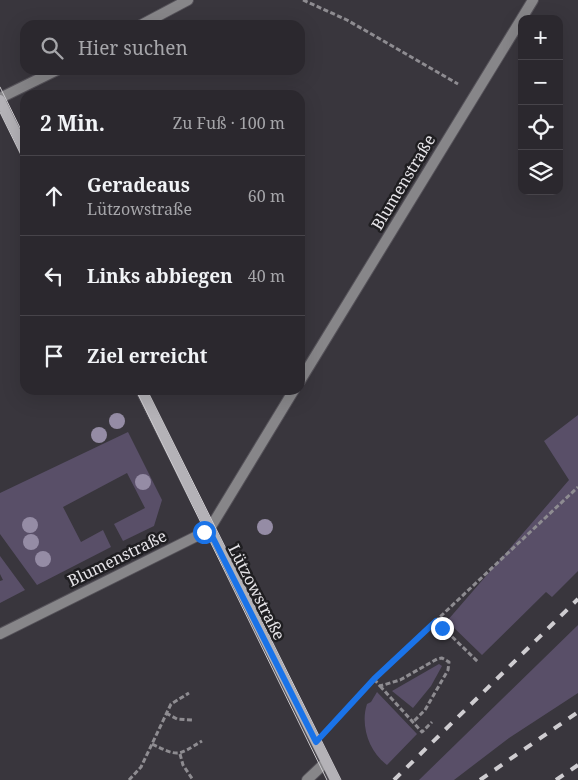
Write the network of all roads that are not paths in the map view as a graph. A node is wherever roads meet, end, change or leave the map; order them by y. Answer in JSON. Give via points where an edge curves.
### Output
{"nodes":[{"id":1,"x":188,"y":0,"type":"edge"},
{"id":2,"x":533,"y":0,"type":"edge"},
{"id":3,"x":150,"y":20,"type":"edge"},
{"id":4,"x":47,"y":75,"type":"edge"},
{"id":5,"x":0,"y":99,"type":"edge"},
{"id":6,"x":20,"y":141,"type":"edge"},
{"id":7,"x":305,"y":372,"type":"edge"},
{"id":8,"x":143,"y":395,"type":"edge"},
{"id":9,"x":291,"y":395,"type":"edge"},
{"id":10,"x":209,"y":530,"type":"junction"},
{"id":11,"x":0,"y":634,"type":"edge"},
{"id":12,"x":326,"y":762,"type":"junction"},
{"id":13,"x":307,"y":780,"type":"edge"},
{"id":14,"x":335,"y":780,"type":"edge"}],
"edges":[{"from":1,"to":3,"type":"street"},
{"from":2,"to":7,"type":"street","name":"Blumenstraße"},
{"from":4,"to":5,"type":"street"},
{"from":5,"to":6,"type":"main road"},
{"from":8,"to":10,"type":"main road","name":"Lützowstraße"},
{"from":9,"to":10,"type":"street"},
{"from":10,"to":11,"type":"street","name":"Blumenstraße"},
{"from":10,"to":12,"type":"main road","name":"Lützowstraße"},
{"from":12,"to":13,"type":"street"},
{"from":12,"to":14,"type":"main road","name":"Lützowstraße"}]}
